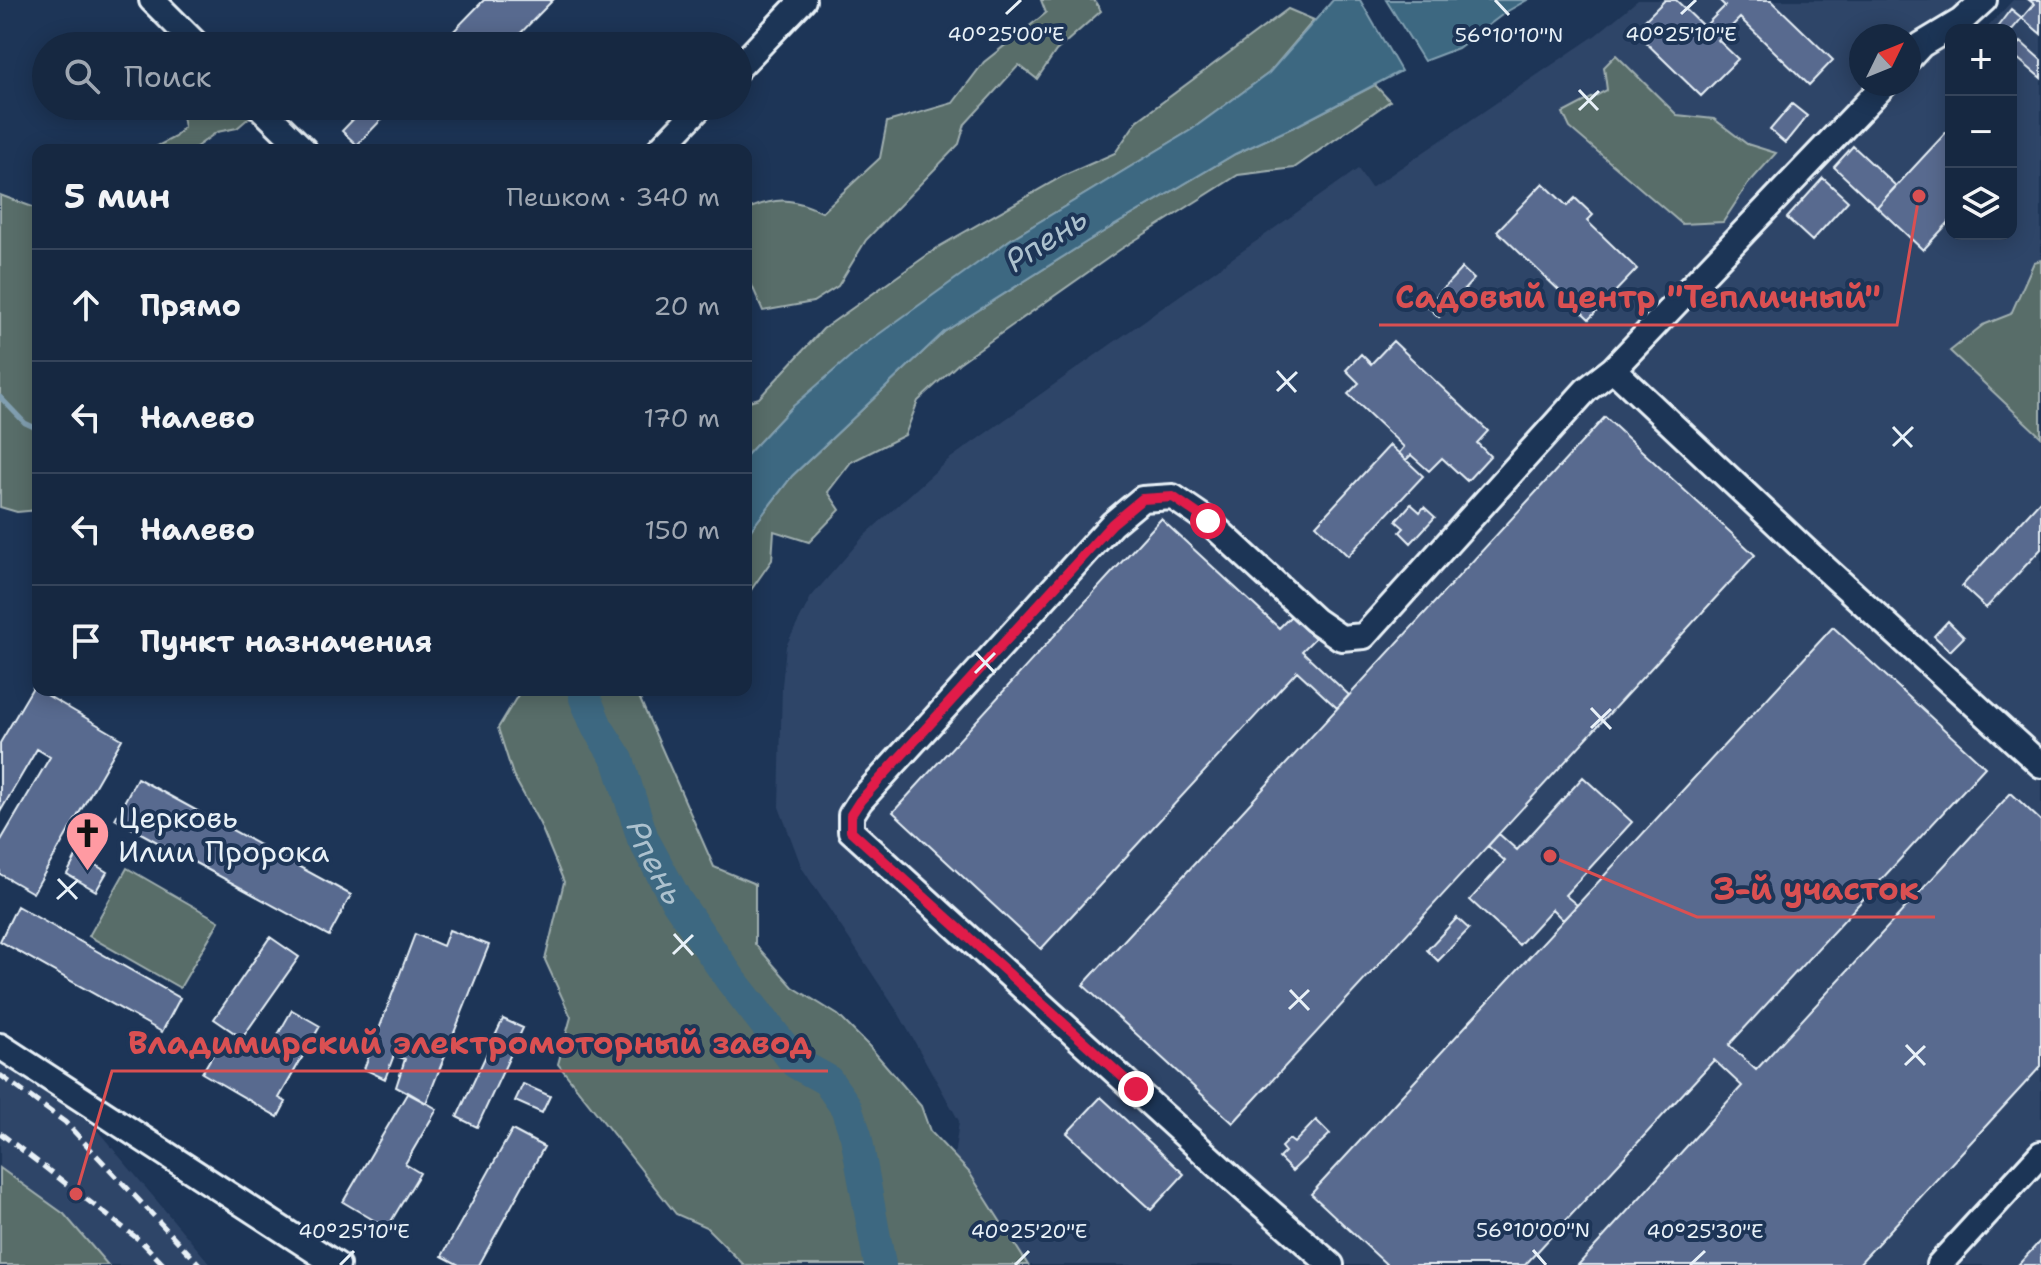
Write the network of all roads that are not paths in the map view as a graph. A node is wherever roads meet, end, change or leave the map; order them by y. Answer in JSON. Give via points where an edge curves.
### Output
{"nodes":[{"id":1,"x":152,"y":0,"type":"edge"},
{"id":2,"x":803,"y":0,"type":"edge"},
{"id":3,"x":1984,"y":0,"type":"edge"},
{"id":4,"x":184,"y":32,"type":"edge"},
{"id":5,"x":1921,"y":45,"type":"edge"},
{"id":6,"x":752,"y":53,"type":"edge"},
{"id":7,"x":1874,"y":96,"type":"edge"},
{"id":8,"x":273,"y":120,"type":"edge"},
{"id":9,"x":688,"y":120,"type":"edge"},
{"id":10,"x":298,"y":144,"type":"edge"},
{"id":11,"x":665,"y":144,"type":"edge"},
{"id":12,"x":1613,"y":369,"type":"junction"},
{"id":13,"x":2041,"y":765,"type":"edge"},
{"id":14,"x":0,"y":1046,"type":"edge"},
{"id":15,"x":2041,"y":1154,"type":"edge"},
{"id":16,"x":337,"y":1265,"type":"edge"},
{"id":17,"x":1331,"y":1265,"type":"edge"},
{"id":18,"x":1939,"y":1265,"type":"edge"}],
"edges":[{"from":1,"to":4,"type":"lane"},
{"from":2,"to":6,"type":"lane"},
{"from":3,"to":5,"type":"lane"},
{"from":7,"to":12,"type":"lane"},
{"from":8,"to":10,"type":"lane"},
{"from":9,"to":11,"type":"lane"},
{"from":12,"to":13,"type":"lane"},
{"from":12,"to":17,"type":"lane","via":[[1586,390],[1364,636],[1341,638],[1315,620],[1208,521],[1173,497],[1142,499],[1101,536],[851,815],[851,831]]},
{"from":14,"to":16,"type":"lane"},
{"from":15,"to":18,"type":"lane"}]}
